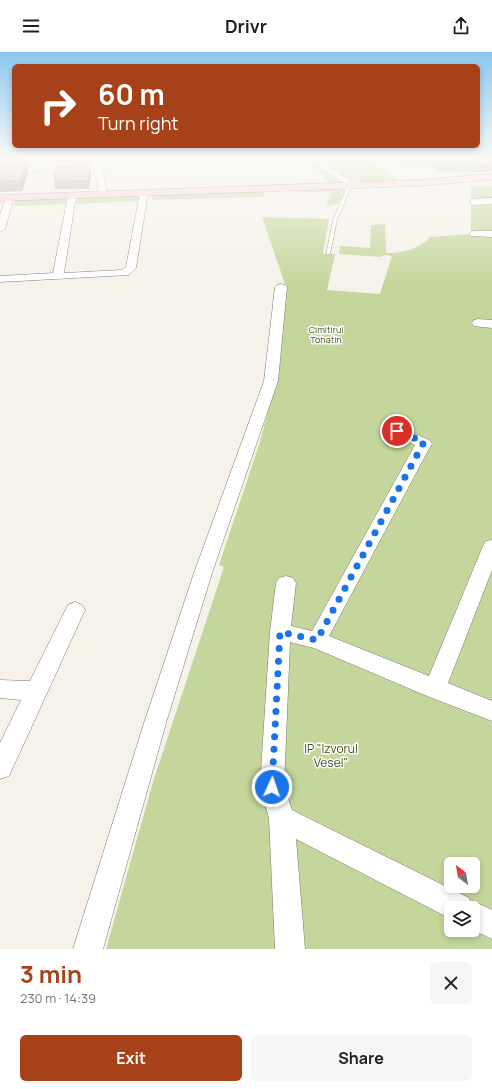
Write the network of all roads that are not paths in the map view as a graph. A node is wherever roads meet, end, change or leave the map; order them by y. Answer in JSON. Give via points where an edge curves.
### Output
{"nodes":[{"id":1,"x":4,"y":202,"type":"edge"},
{"id":2,"x":71,"y":202,"type":"edge"},
{"id":3,"x":142,"y":202,"type":"edge"},
{"id":4,"x":344,"y":202,"type":"edge"},
{"id":5,"x":473,"y":202,"type":"dead end"},
{"id":6,"x":492,"y":202,"type":"edge"},
{"id":7,"x":0,"y":229,"type":"edge"},
{"id":8,"x":474,"y":234,"type":"dead end"},
{"id":9,"x":492,"y":234,"type":"edge"},
{"id":10,"x":328,"y":254,"type":"dead end"},
{"id":11,"x":58,"y":276,"type":"junction"},
{"id":12,"x":0,"y":279,"type":"edge"},
{"id":13,"x":281,"y":287,"type":"dead end"},
{"id":14,"x":478,"y":323,"type":"dead end"},
{"id":15,"x":492,"y":324,"type":"edge"},
{"id":16,"x":397,"y":431,"type":"dead end"},
{"id":17,"x":492,"y":546,"type":"edge"},
{"id":18,"x":286,"y":583,"type":"dead end"},
{"id":19,"x":75,"y":610,"type":"dead end"},
{"id":20,"x":280,"y":632,"type":"junction"},
{"id":21,"x":317,"y":640,"type":"junction"},
{"id":22,"x":0,"y":689,"type":"edge"},
{"id":23,"x":435,"y":689,"type":"junction"},
{"id":24,"x":36,"y":691,"type":"junction"},
{"id":25,"x":492,"y":711,"type":"edge"},
{"id":26,"x":0,"y":768,"type":"edge"},
{"id":27,"x":282,"y":818,"type":"junction"},
{"id":28,"x":445,"y":901,"type":"edge"},
{"id":29,"x":480,"y":919,"type":"edge"},
{"id":30,"x":492,"y":925,"type":"edge"},
{"id":31,"x":88,"y":949,"type":"edge"},
{"id":32,"x":290,"y":949,"type":"edge"}],
"edges":[{"from":1,"to":7,"type":"street"},
{"from":2,"to":11,"type":"street"},
{"from":3,"to":11,"type":"street","via":[[131,268],[125,273]]},
{"from":4,"to":10,"type":"lane","via":[[335,220]]},
{"from":5,"to":6,"type":"street"},
{"from":8,"to":9,"type":"street"},
{"from":11,"to":12,"type":"street"},
{"from":13,"to":31,"type":"street","via":[[271,381],[155,723]]},
{"from":14,"to":15,"type":"street"},
{"from":16,"to":21,"type":"street","via":[[424,442]]},
{"from":17,"to":23,"type":"street"},
{"from":18,"to":20,"type":"street"},
{"from":19,"to":24,"type":"street"},
{"from":20,"to":21,"type":"street"},
{"from":20,"to":27,"type":"street","via":[[272,787]]},
{"from":21,"to":23,"type":"street"},
{"from":22,"to":24,"type":"street"},
{"from":23,"to":25,"type":"street"},
{"from":24,"to":26,"type":"street"},
{"from":27,"to":28,"type":"street"},
{"from":27,"to":32,"type":"street"},
{"from":29,"to":30,"type":"street"}]}
